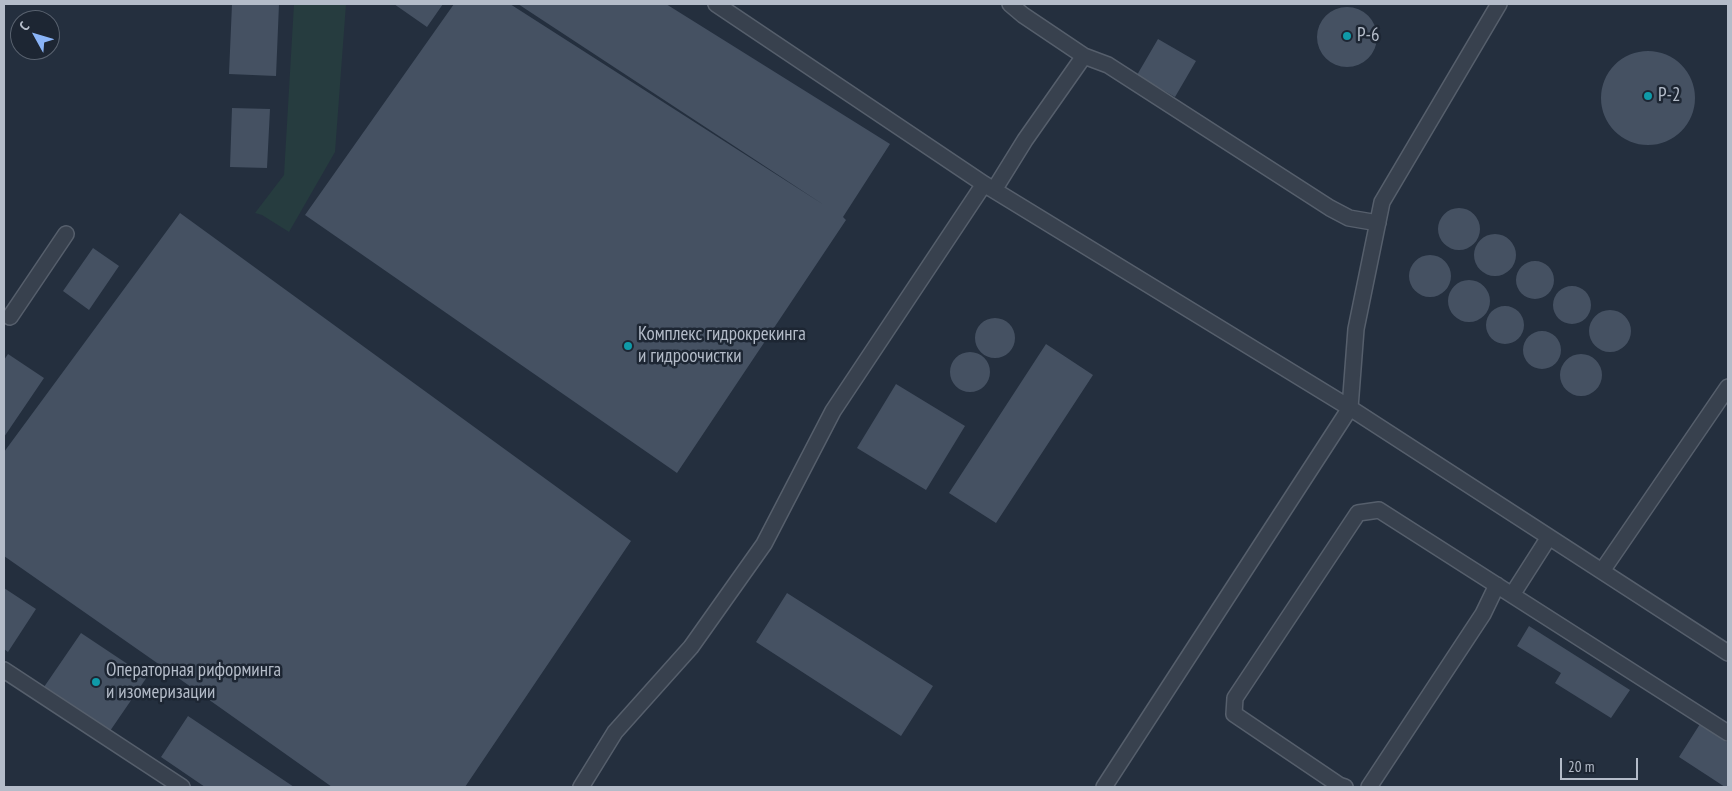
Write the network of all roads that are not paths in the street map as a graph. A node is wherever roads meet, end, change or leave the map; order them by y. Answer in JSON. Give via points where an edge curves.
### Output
{"nodes":[{"id":1,"x":1010,"y":4,"type":"edge"},
{"id":2,"x":1499,"y":4,"type":"edge"},
{"id":3,"x":726,"y":6,"type":"edge"},
{"id":4,"x":1084,"y":56,"type":"junction"},
{"id":5,"x":989,"y":187,"type":"junction"},
{"id":6,"x":1378,"y":223,"type":"junction"},
{"id":7,"x":66,"y":234,"type":"dead end"},
{"id":8,"x":6,"y":320,"type":"edge"},
{"id":9,"x":1728,"y":386,"type":"edge"},
{"id":10,"x":1350,"y":408,"type":"junction"},
{"id":11,"x":1549,"y":537,"type":"junction"},
{"id":12,"x":1602,"y":571,"type":"junction"},
{"id":13,"x":1497,"y":585,"type":"junction"},
{"id":14,"x":1512,"y":595,"type":"junction"},
{"id":15,"x":1728,"y":653,"type":"edge"},
{"id":16,"x":4,"y":670,"type":"edge"},
{"id":17,"x":1728,"y":733,"type":"edge"},
{"id":18,"x":182,"y":787,"type":"edge"},
{"id":19,"x":581,"y":787,"type":"edge"},
{"id":20,"x":1104,"y":787,"type":"edge"},
{"id":21,"x":1345,"y":787,"type":"edge"},
{"id":22,"x":1370,"y":787,"type":"edge"}],
"edges":[{"from":1,"to":4,"type":"lane"},
{"from":2,"to":6,"type":"lane","via":[[1382,202]]},
{"from":3,"to":5,"type":"lane"},
{"from":4,"to":5,"type":"lane"},
{"from":4,"to":6,"type":"lane","via":[[1108,65],[1330,208],[1349,218]]},
{"from":5,"to":10,"type":"lane"},
{"from":5,"to":19,"type":"lane","via":[[833,411],[764,544],[691,647],[615,732]]},
{"from":6,"to":10,"type":"lane","via":[[1356,329]]},
{"from":7,"to":8,"type":"lane"},
{"from":9,"to":12,"type":"lane"},
{"from":10,"to":11,"type":"lane"},
{"from":10,"to":20,"type":"lane"},
{"from":11,"to":12,"type":"lane"},
{"from":11,"to":14,"type":"lane"},
{"from":12,"to":15,"type":"lane"},
{"from":13,"to":14,"type":"lane"},
{"from":13,"to":21,"type":"lane","via":[[1379,510],[1358,513],[1235,698],[1234,714]]},
{"from":13,"to":22,"type":"lane","via":[[1483,614]]},
{"from":14,"to":17,"type":"lane"},
{"from":16,"to":18,"type":"lane"}]}
